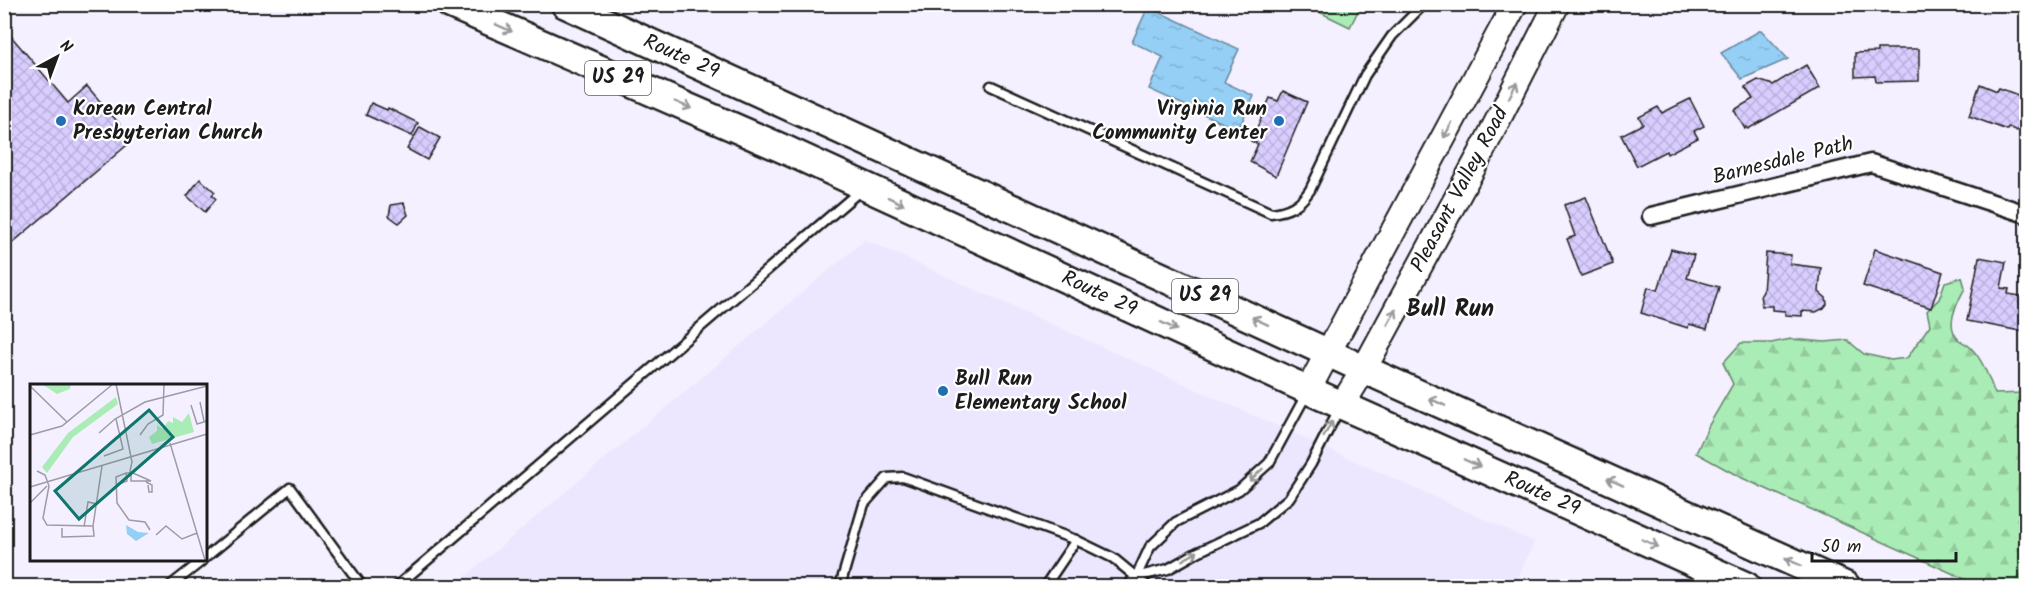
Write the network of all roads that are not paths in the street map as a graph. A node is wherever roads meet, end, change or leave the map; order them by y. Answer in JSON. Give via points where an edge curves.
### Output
{"nodes":[{"id":1,"x":450,"y":4,"type":"edge"},
{"id":2,"x":565,"y":4,"type":"edge"},
{"id":3,"x":1424,"y":4,"type":"edge"},
{"id":4,"x":1515,"y":4,"type":"edge"},
{"id":5,"x":1557,"y":4,"type":"edge"},
{"id":6,"x":991,"y":86,"type":"dead end"},
{"id":7,"x":865,"y":187,"type":"junction"},
{"id":8,"x":2026,"y":214,"type":"edge"},
{"id":9,"x":1651,"y":216,"type":"dead end"},
{"id":10,"x":1329,"y":353,"type":"junction"},
{"id":11,"x":1364,"y":369,"type":"junction"},
{"id":12,"x":1308,"y":390,"type":"junction"},
{"id":13,"x":1342,"y":405,"type":"junction"},
{"id":14,"x":1076,"y":540,"type":"junction"},
{"id":15,"x":207,"y":556,"type":"edge"},
{"id":16,"x":200,"y":561,"type":"edge"},
{"id":17,"x":1136,"y":576,"type":"junction"},
{"id":18,"x":170,"y":586,"type":"edge"},
{"id":19,"x":362,"y":586,"type":"edge"},
{"id":20,"x":397,"y":586,"type":"edge"},
{"id":21,"x":840,"y":586,"type":"edge"},
{"id":22,"x":1045,"y":586,"type":"edge"},
{"id":23,"x":1127,"y":586,"type":"edge"},
{"id":24,"x":1146,"y":586,"type":"edge"},
{"id":25,"x":1746,"y":586,"type":"edge"},
{"id":26,"x":1846,"y":586,"type":"edge"}],
"edges":[{"from":1,"to":7,"type":"main road","name":"Route 29","number":"US 29","one_way":true},
{"from":10,"to":2,"type":"main road","name":"Route 29","number":"US 29","one_way":true},
{"from":3,"to":6,"type":"lane","via":[[1392,36],[1365,75],[1307,195],[1293,208],[1281,212],[1271,213]]},
{"from":4,"to":10,"type":"main road","name":"Pleasant Valley Road","one_way":true},
{"from":11,"to":5,"type":"main road","name":"Pleasant Valley Road","one_way":true},
{"from":7,"to":12,"type":"main road","name":"Route 29","number":"US 29","one_way":true},
{"from":7,"to":20,"type":"lane"},
{"from":8,"to":9,"type":"street","name":"Barnesdale Path","via":[[1871,163]]},
{"from":10,"to":11,"type":"main road","name":"Route 29","number":"US 29"},
{"from":10,"to":12,"type":"main road","name":"Pleasant Valley Road"},
{"from":11,"to":13,"type":"main road","name":"Pleasant Valley Road"},
{"from":26,"to":11,"type":"main road","name":"Route 29","number":"US 29","one_way":true},
{"from":12,"to":13,"type":"main road","name":"Route 29","number":"US 29"},
{"from":12,"to":17,"type":"lane","one_way":true,"via":[[1269,463],[1239,490],[1176,522],[1150,547]]},
{"from":17,"to":13,"type":"lane","one_way":true,"via":[[1168,569],[1259,524],[1289,498]]},
{"from":13,"to":25,"type":"main road","name":"Route 29","number":"US 29","one_way":true},
{"from":14,"to":17,"type":"lane","via":[[1113,558]]},
{"from":14,"to":21,"type":"lane","via":[[903,477],[887,478],[864,504]]},
{"from":14,"to":22,"type":"lane"},
{"from":15,"to":19,"type":"lane","via":[[290,488]]},
{"from":16,"to":18,"type":"lane"},
{"from":17,"to":23,"type":"lane"},
{"from":17,"to":24,"type":"lane"}]}
